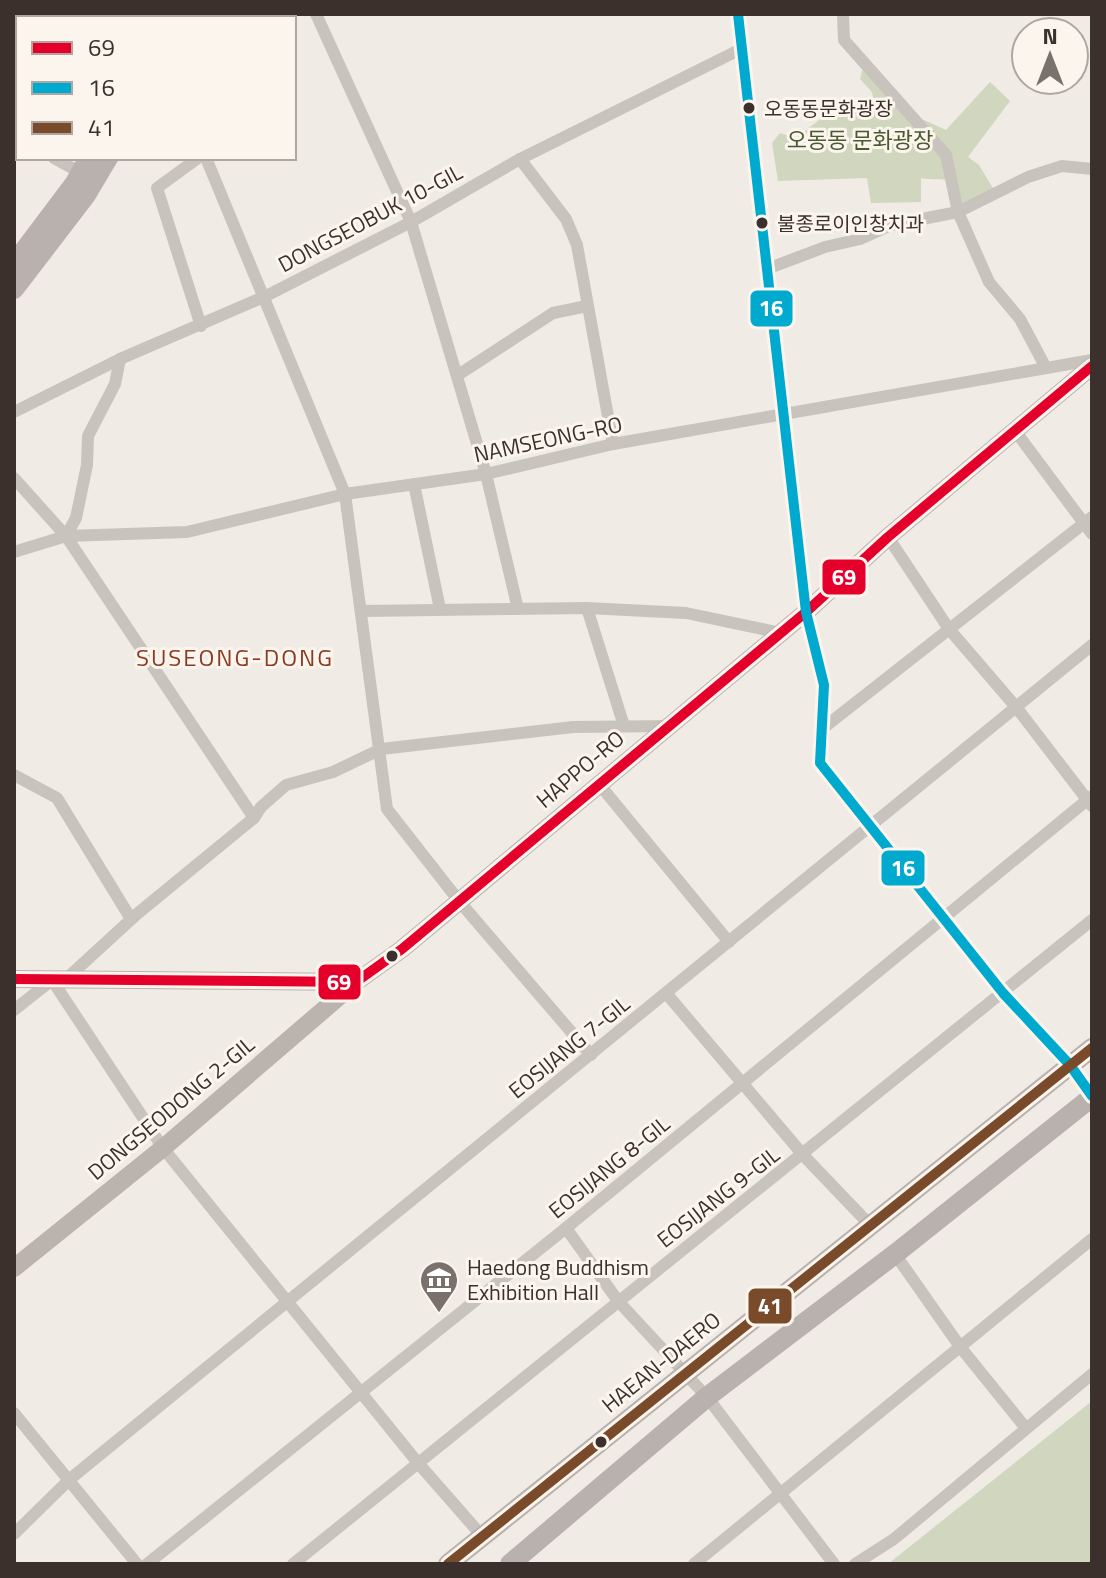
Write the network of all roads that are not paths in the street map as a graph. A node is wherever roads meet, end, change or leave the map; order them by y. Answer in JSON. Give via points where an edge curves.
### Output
{"nodes":[{"id":1,"x":316,"y":14,"type":"edge"},
{"id":2,"x":738,"y":14,"type":"edge"},
{"id":3,"x":843,"y":14,"type":"edge"},
{"id":4,"x":741,"y":49,"type":"junction"},
{"id":5,"x":520,"y":159,"type":"junction"},
{"id":6,"x":63,"y":160,"type":"edge"},
{"id":7,"x":107,"y":160,"type":"edge"},
{"id":8,"x":195,"y":160,"type":"edge"},
{"id":9,"x":207,"y":160,"type":"edge"},
{"id":10,"x":85,"y":165,"type":"edge"},
{"id":11,"x":1092,"y":169,"type":"edge"},
{"id":12,"x":958,"y":212,"type":"junction"},
{"id":13,"x":411,"y":222,"type":"junction"},
{"id":14,"x":14,"y":264,"type":"edge"},
{"id":15,"x":767,"y":269,"type":"junction"},
{"id":16,"x":14,"y":289,"type":"edge"},
{"id":17,"x":266,"y":296,"type":"junction"},
{"id":18,"x":587,"y":306,"type":"junction"},
{"id":19,"x":201,"y":326,"type":"junction"},
{"id":20,"x":120,"y":359,"type":"junction"},
{"id":21,"x":1092,"y":360,"type":"edge"},
{"id":22,"x":1045,"y":366,"type":"junction"},
{"id":23,"x":1092,"y":366,"type":"edge"},
{"id":24,"x":458,"y":375,"type":"junction"},
{"id":25,"x":14,"y":412,"type":"edge"},
{"id":26,"x":784,"y":414,"type":"junction"},
{"id":27,"x":1016,"y":432,"type":"junction"},
{"id":28,"x":613,"y":444,"type":"junction"},
{"id":29,"x":486,"y":474,"type":"junction"},
{"id":30,"x":14,"y":478,"type":"edge"},
{"id":31,"x":414,"y":484,"type":"junction"},
{"id":32,"x":345,"y":494,"type":"junction"},
{"id":33,"x":1088,"y":520,"type":"edge"},
{"id":34,"x":1092,"y":534,"type":"edge"},
{"id":35,"x":66,"y":536,"type":"junction"},
{"id":36,"x":888,"y":537,"type":"junction"},
{"id":37,"x":14,"y":552,"type":"edge"},
{"id":38,"x":587,"y":608,"type":"junction"},
{"id":39,"x":440,"y":609,"type":"junction"},
{"id":40,"x":518,"y":609,"type":"junction"},
{"id":41,"x":361,"y":611,"type":"junction"},
{"id":42,"x":806,"y":612,"type":"junction"},
{"id":43,"x":949,"y":629,"type":"junction"},
{"id":44,"x":781,"y":633,"type":"junction"},
{"id":45,"x":1092,"y":645,"type":"edge"},
{"id":46,"x":1016,"y":707,"type":"junction"},
{"id":47,"x":624,"y":726,"type":"junction"},
{"id":48,"x":670,"y":726,"type":"junction"},
{"id":49,"x":822,"y":729,"type":"junction"},
{"id":50,"x":381,"y":749,"type":"junction"},
{"id":51,"x":14,"y":775,"type":"edge"},
{"id":52,"x":599,"y":784,"type":"junction"},
{"id":53,"x":1090,"y":801,"type":"edge"},
{"id":54,"x":254,"y":818,"type":"junction"},
{"id":55,"x":870,"y":826,"type":"junction"},
{"id":56,"x":459,"y":901,"type":"junction"},
{"id":57,"x":943,"y":917,"type":"junction"},
{"id":58,"x":131,"y":919,"type":"junction"},
{"id":59,"x":1092,"y":920,"type":"edge"},
{"id":60,"x":729,"y":942,"type":"junction"},
{"id":61,"x":14,"y":979,"type":"edge"},
{"id":62,"x":58,"y":980,"type":"junction"},
{"id":63,"x":356,"y":982,"type":"junction"},
{"id":64,"x":666,"y":993,"type":"junction"},
{"id":65,"x":1003,"y":993,"type":"junction"},
{"id":66,"x":14,"y":1010,"type":"edge"},
{"id":67,"x":1092,"y":1048,"type":"edge"},
{"id":68,"x":591,"y":1055,"type":"junction"},
{"id":69,"x":1070,"y":1065,"type":"junction"},
{"id":70,"x":742,"y":1085,"type":"junction"},
{"id":71,"x":1092,"y":1096,"type":"edge"},
{"id":72,"x":163,"y":1148,"type":"junction"},
{"id":73,"x":804,"y":1156,"type":"junction"},
{"id":74,"x":869,"y":1224,"type":"junction"},
{"id":75,"x":566,"y":1228,"type":"junction"},
{"id":76,"x":1092,"y":1239,"type":"edge"},
{"id":77,"x":895,"y":1254,"type":"junction"},
{"id":78,"x":14,"y":1268,"type":"edge"},
{"id":79,"x":618,"y":1301,"type":"junction"},
{"id":80,"x":288,"y":1303,"type":"junction"},
{"id":81,"x":961,"y":1348,"type":"junction"},
{"id":82,"x":685,"y":1374,"type":"junction"},
{"id":83,"x":1092,"y":1374,"type":"edge"},
{"id":84,"x":361,"y":1392,"type":"junction"},
{"id":85,"x":707,"y":1397,"type":"junction"},
{"id":86,"x":14,"y":1413,"type":"edge"},
{"id":87,"x":1025,"y":1427,"type":"junction"},
{"id":88,"x":418,"y":1463,"type":"junction"},
{"id":89,"x":70,"y":1479,"type":"junction"},
{"id":90,"x":779,"y":1496,"type":"junction"},
{"id":91,"x":14,"y":1534,"type":"edge"},
{"id":92,"x":482,"y":1536,"type":"junction"},
{"id":93,"x":137,"y":1564,"type":"edge"},
{"id":94,"x":147,"y":1564,"type":"edge"},
{"id":95,"x":293,"y":1564,"type":"edge"},
{"id":96,"x":448,"y":1564,"type":"edge"},
{"id":97,"x":510,"y":1564,"type":"edge"},
{"id":98,"x":694,"y":1564,"type":"edge"},
{"id":99,"x":834,"y":1564,"type":"edge"},
{"id":100,"x":855,"y":1564,"type":"edge"}],
"edges":[{"from":1,"to":13,"type":"street"},
{"from":2,"to":4,"type":"street"},
{"from":3,"to":12,"type":"street","via":[[844,40],[946,155]]},
{"from":4,"to":5,"type":"street","name":"DONGSEOBUK 10-GIL"},
{"from":4,"to":15,"type":"street"},
{"from":5,"to":13,"type":"street","name":"DONGSEOBUK 10-GIL"},
{"from":5,"to":18,"type":"street","via":[[566,219],[577,245]]},
{"from":6,"to":10,"type":"street"},
{"from":7,"to":16,"type":"main road"},
{"from":8,"to":19,"type":"street","via":[[157,188]]},
{"from":9,"to":17,"type":"street"},
{"from":10,"to":14,"type":"main road"},
{"from":11,"to":12,"type":"street","via":[[1062,166]]},
{"from":12,"to":15,"type":"street","via":[[891,225]]},
{"from":12,"to":22,"type":"street","via":[[989,282],[1020,319]]},
{"from":13,"to":17,"type":"street","name":"DONGSEOBUK 10-GIL"},
{"from":13,"to":24,"type":"street"},
{"from":15,"to":26,"type":"street"},
{"from":17,"to":19,"type":"street","name":"DONGSEOBUK 10-GIL"},
{"from":17,"to":32,"type":"street"},
{"from":18,"to":24,"type":"street","via":[[553,313]]},
{"from":18,"to":28,"type":"street"},
{"from":19,"to":20,"type":"street","name":"DONGSEOBUK 10-GIL"},
{"from":20,"to":25,"type":"street","name":"DONGSEOBUK 10-GIL"},
{"from":20,"to":35,"type":"street","via":[[115,384],[88,436],[76,518]]},
{"from":21,"to":22,"type":"street","name":"NAMSEONG-RO"},
{"from":22,"to":26,"type":"street","name":"NAMSEONG-RO"},
{"from":23,"to":27,"type":"main road","name":"HAPPO-RO"},
{"from":24,"to":29,"type":"street"},
{"from":26,"to":28,"type":"street","name":"NAMSEONG-RO"},
{"from":26,"to":42,"type":"street"},
{"from":27,"to":33,"type":"street"},
{"from":27,"to":36,"type":"main road","name":"HAPPO-RO"},
{"from":28,"to":29,"type":"street","name":"NAMSEONG-RO"},
{"from":29,"to":31,"type":"street","name":"NAMSEONG-RO"},
{"from":29,"to":40,"type":"street"},
{"from":30,"to":35,"type":"street"},
{"from":31,"to":32,"type":"street","name":"NAMSEONG-RO"},
{"from":31,"to":39,"type":"street"},
{"from":32,"to":35,"type":"street","name":"NAMSEONG-RO","via":[[187,532]]},
{"from":32,"to":41,"type":"street"},
{"from":33,"to":34,"type":"street"},
{"from":33,"to":43,"type":"street"},
{"from":35,"to":37,"type":"street","name":"NAMSEONG-RO"},
{"from":35,"to":54,"type":"street"},
{"from":36,"to":42,"type":"main road","name":"HAPPO-RO"},
{"from":36,"to":43,"type":"street"},
{"from":38,"to":40,"type":"street"},
{"from":38,"to":44,"type":"street","via":[[686,613]]},
{"from":38,"to":47,"type":"street"},
{"from":39,"to":40,"type":"street"},
{"from":39,"to":41,"type":"street"},
{"from":41,"to":50,"type":"street"},
{"from":42,"to":44,"type":"main road","name":"HAPPO-RO"},
{"from":42,"to":49,"type":"street","via":[[824,685]]},
{"from":43,"to":46,"type":"street"},
{"from":43,"to":49,"type":"street"},
{"from":44,"to":48,"type":"main road","name":"HAPPO-RO"},
{"from":45,"to":46,"type":"street","name":"EOSIJANG 7-GIL"},
{"from":46,"to":53,"type":"street"},
{"from":46,"to":55,"type":"street","name":"EOSIJANG 7-GIL"},
{"from":47,"to":48,"type":"street"},
{"from":47,"to":50,"type":"street"},
{"from":48,"to":52,"type":"main road","name":"HAPPO-RO"},
{"from":49,"to":55,"type":"street","via":[[820,763]]},
{"from":50,"to":54,"type":"street","via":[[333,772],[286,785]]},
{"from":50,"to":56,"type":"street","via":[[387,809]]},
{"from":51,"to":58,"type":"street","via":[[57,798]]},
{"from":52,"to":56,"type":"main road","name":"HAPPO-RO"},
{"from":52,"to":60,"type":"street"},
{"from":53,"to":57,"type":"street","name":"EOSIJANG 8-GIL"},
{"from":54,"to":58,"type":"street"},
{"from":55,"to":57,"type":"street"},
{"from":55,"to":60,"type":"street","name":"EOSIJANG 7-GIL"},
{"from":56,"to":63,"type":"main road","name":"HAPPO-RO"},
{"from":56,"to":68,"type":"street"},
{"from":57,"to":65,"type":"street"},
{"from":57,"to":70,"type":"street","name":"EOSIJANG 8-GIL"},
{"from":58,"to":62,"type":"street"},
{"from":59,"to":65,"type":"street","name":"EOSIJANG 9-GIL"},
{"from":60,"to":64,"type":"street","name":"EOSIJANG 7-GIL"},
{"from":61,"to":62,"type":"main road"},
{"from":62,"to":63,"type":"main road"},
{"from":62,"to":66,"type":"street"},
{"from":62,"to":72,"type":"street"},
{"from":63,"to":72,"type":"main road","name":"DONGSEODONG 2-GIL"},
{"from":64,"to":68,"type":"street","name":"EOSIJANG 7-GIL"},
{"from":64,"to":70,"type":"street"},
{"from":65,"to":69,"type":"street"},
{"from":65,"to":73,"type":"street","name":"EOSIJANG 9-GIL"},
{"from":67,"to":69,"type":"main road","name":"HAEAN-DAERO"},
{"from":68,"to":80,"type":"street","name":"EOSIJANG 7-GIL"},
{"from":69,"to":71,"type":"street"},
{"from":69,"to":74,"type":"main road","name":"HAEAN-DAERO"},
{"from":70,"to":73,"type":"street"},
{"from":70,"to":75,"type":"street","name":"EOSIJANG 8-GIL"},
{"from":71,"to":77,"type":"main road"},
{"from":72,"to":78,"type":"main road","name":"DONGSEODONG 2-GIL"},
{"from":72,"to":80,"type":"street"},
{"from":73,"to":74,"type":"street"},
{"from":73,"to":79,"type":"street","name":"EOSIJANG 9-GIL"},
{"from":74,"to":82,"type":"main road","name":"HAEAN-DAERO"},
{"from":75,"to":79,"type":"street"},
{"from":75,"to":84,"type":"street","name":"EOSIJANG 8-GIL"},
{"from":76,"to":81,"type":"street"},
{"from":77,"to":81,"type":"street"},
{"from":77,"to":85,"type":"main road"},
{"from":79,"to":82,"type":"street"},
{"from":79,"to":88,"type":"street","name":"EOSIJANG 9-GIL"},
{"from":80,"to":84,"type":"street"},
{"from":80,"to":89,"type":"street","name":"EOSIJANG 7-GIL"},
{"from":81,"to":87,"type":"street"},
{"from":81,"to":90,"type":"street"},
{"from":82,"to":85,"type":"street"},
{"from":82,"to":92,"type":"main road","name":"HAEAN-DAERO"},
{"from":83,"to":87,"type":"street"},
{"from":84,"to":88,"type":"street"},
{"from":84,"to":94,"type":"street","name":"EOSIJANG 8-GIL"},
{"from":85,"to":90,"type":"street"},
{"from":85,"to":97,"type":"main road"},
{"from":86,"to":89,"type":"street"},
{"from":87,"to":100,"type":"street","via":[[894,1539]]},
{"from":88,"to":92,"type":"street"},
{"from":88,"to":95,"type":"street","name":"EOSIJANG 9-GIL"},
{"from":89,"to":91,"type":"street","name":"EOSIJANG 7-GIL"},
{"from":89,"to":93,"type":"street"},
{"from":90,"to":98,"type":"street"},
{"from":90,"to":99,"type":"street"},
{"from":92,"to":96,"type":"main road","name":"HAEAN-DAERO"}]}
